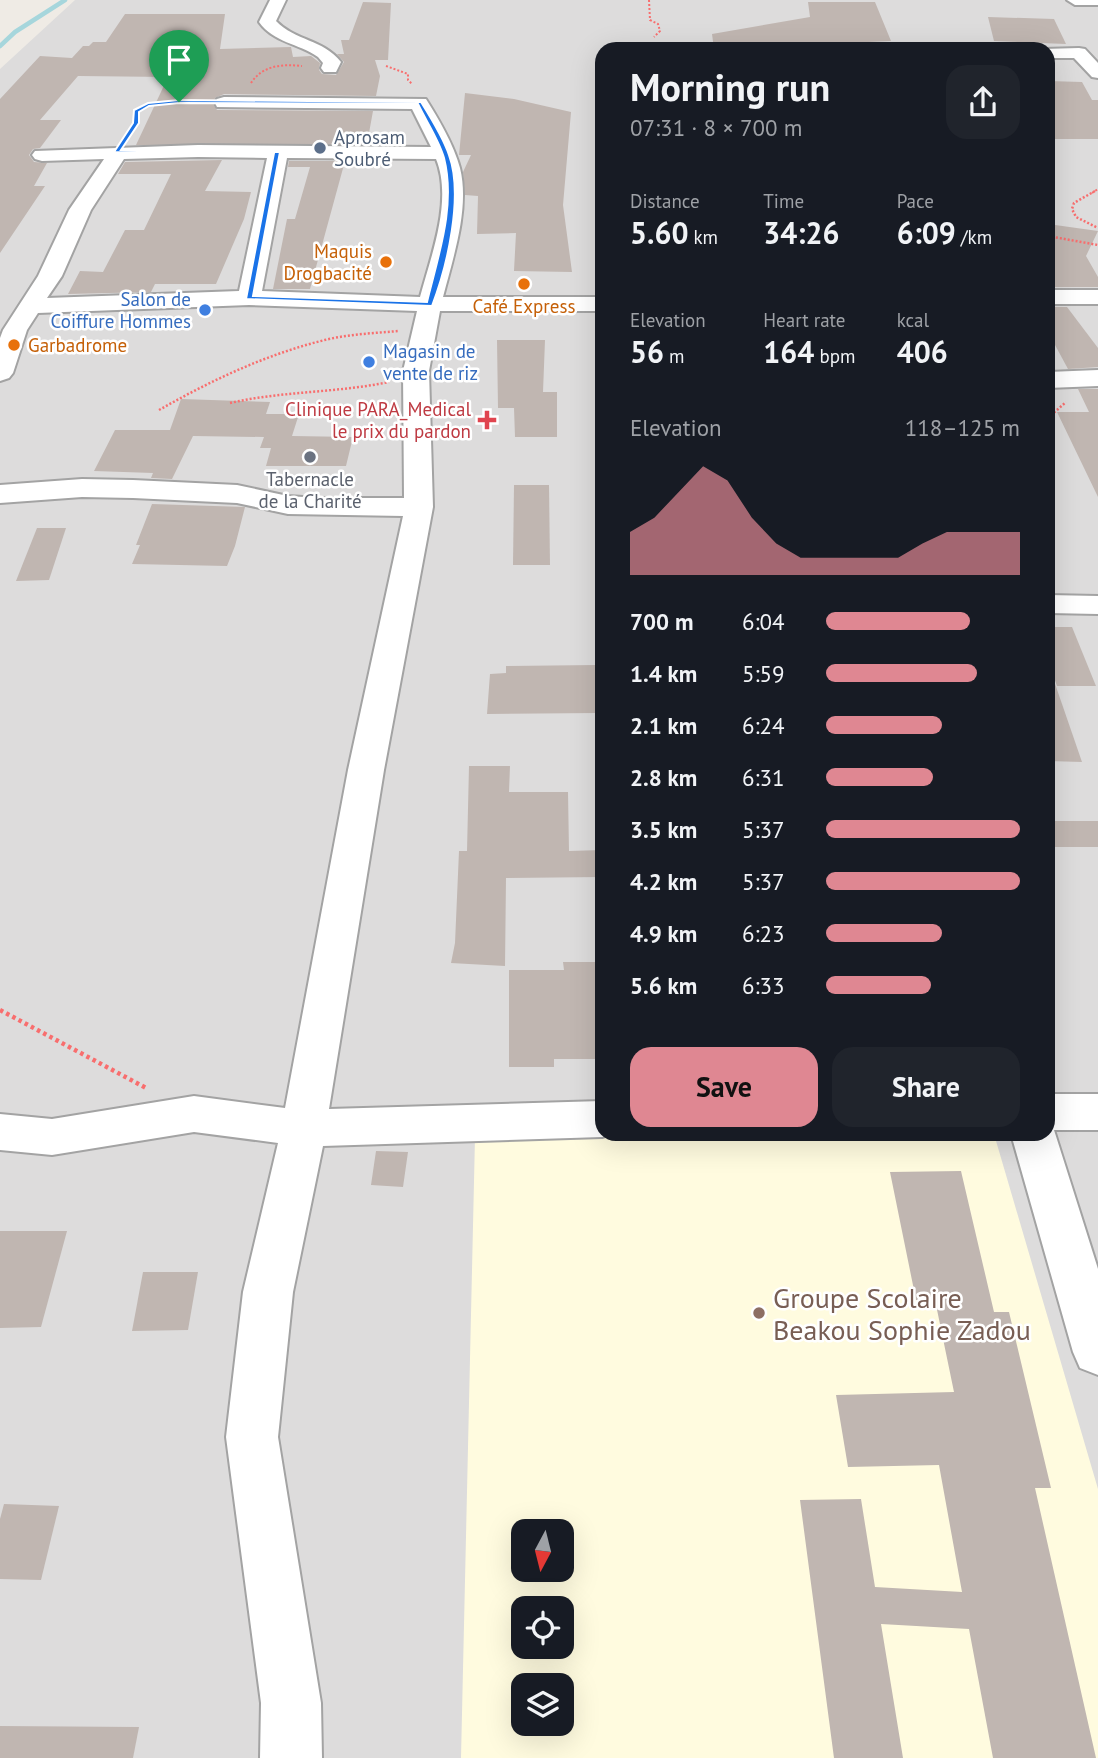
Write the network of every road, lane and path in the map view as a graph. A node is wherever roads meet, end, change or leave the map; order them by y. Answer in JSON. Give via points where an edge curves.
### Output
{"nodes":[{"id":1,"x":278,"y":0,"type":"edge"},
{"id":2,"x":649,"y":0,"type":"edge"},
{"id":3,"x":1075,"y":0,"type":"edge"},
{"id":4,"x":1098,"y":0,"type":"edge"},
{"id":5,"x":654,"y":37,"type":"dead end"},
{"id":6,"x":1055,"y":52,"type":"edge"},
{"id":7,"x":1079,"y":52,"type":"junction"},
{"id":8,"x":1098,"y":52,"type":"edge"},
{"id":9,"x":386,"y":66,"type":"dead end"},
{"id":10,"x":330,"y":68,"type":"joint"},
{"id":11,"x":1098,"y":73,"type":"edge"},
{"id":12,"x":224,"y":103,"type":"junction"},
{"id":13,"x":419,"y":103,"type":"junction"},
{"id":14,"x":117,"y":152,"type":"junction"},
{"id":15,"x":278,"y":152,"type":"junction"},
{"id":16,"x":444,"y":153,"type":"junction"},
{"id":17,"x":42,"y":155,"type":"dead end"},
{"id":18,"x":1098,"y":189,"type":"edge"},
{"id":19,"x":1098,"y":228,"type":"edge"},
{"id":20,"x":1055,"y":237,"type":"edge"},
{"id":21,"x":1098,"y":245,"type":"edge"},
{"id":22,"x":1055,"y":297,"type":"edge"},
{"id":23,"x":1098,"y":297,"type":"edge"},
{"id":24,"x":249,"y":298,"type":"junction"},
{"id":25,"x":30,"y":306,"type":"junction"},
{"id":26,"x":595,"y":306,"type":"edge"},
{"id":27,"x":427,"y":316,"type":"junction"},
{"id":28,"x":416,"y":371,"type":"junction"},
{"id":29,"x":0,"y":373,"type":"edge"},
{"id":30,"x":1098,"y":378,"type":"edge"},
{"id":31,"x":1055,"y":380,"type":"edge"},
{"id":32,"x":230,"y":403,"type":"dead end"},
{"id":33,"x":159,"y":410,"type":"dead end"},
{"id":34,"x":0,"y":494,"type":"edge"},
{"id":35,"x":419,"y":507,"type":"junction"},
{"id":36,"x":1055,"y":604,"type":"edge"},
{"id":37,"x":1098,"y":606,"type":"edge"},
{"id":38,"x":0,"y":1010,"type":"edge"},
{"id":39,"x":1055,"y":1112,"type":"edge"},
{"id":40,"x":1098,"y":1112,"type":"edge"},
{"id":41,"x":194,"y":1114,"type":"junction"},
{"id":42,"x":595,"y":1119,"type":"edge"},
{"id":43,"x":304,"y":1128,"type":"junction"},
{"id":44,"x":0,"y":1132,"type":"edge"},
{"id":45,"x":1036,"y":1141,"type":"edge"},
{"id":46,"x":1098,"y":1352,"type":"edge"},
{"id":47,"x":290,"y":1758,"type":"edge"}],
"edges":[{"from":1,"to":10,"type":"street","via":[[267,22],[285,38],[316,45],[332,62]]},
{"from":2,"to":5,"type":"path","via":[[648,15],[660,30]]},
{"from":3,"to":4,"type":"street"},
{"from":6,"to":7,"type":"street"},
{"from":7,"to":8,"type":"street"},
{"from":7,"to":11,"type":"street"},
{"from":9,"to":13,"type":"path","via":[[410,76],[408,80],[421,96]]},
{"from":10,"to":12,"type":"path","via":[[272,67],[255,75],[237,98]]},
{"from":12,"to":13,"type":"street"},
{"from":12,"to":14,"type":"path","via":[[162,102],[140,108]]},
{"from":13,"to":16,"type":"street"},
{"from":14,"to":15,"type":"street"},
{"from":14,"to":17,"type":"street"},
{"from":14,"to":25,"type":"street","via":[[80,210],[50,276]]},
{"from":15,"to":16,"type":"street"},
{"from":15,"to":24,"type":"street"},
{"from":16,"to":27,"type":"street","via":[[451,181],[449,224]]},
{"from":18,"to":19,"type":"path","via":[[1074,203],[1072,209],[1076,217]]},
{"from":20,"to":21,"type":"path"},
{"from":22,"to":23,"type":"street"},
{"from":24,"to":25,"type":"street"},
{"from":24,"to":27,"type":"street"},
{"from":25,"to":29,"type":"street","via":[[15,330]]},
{"from":26,"to":27,"type":"street"},
{"from":27,"to":28,"type":"street"},
{"from":27,"to":33,"type":"path","via":[[329,339],[229,374]]},
{"from":28,"to":32,"type":"path","via":[[369,387],[288,392]]},
{"from":28,"to":35,"type":"street"},
{"from":30,"to":31,"type":"street"},
{"from":34,"to":35,"type":"street","via":[[133,489],[237,494],[318,507]]},
{"from":35,"to":43,"type":"street","via":[[366,770]]},
{"from":36,"to":37,"type":"street"},
{"from":38,"to":41,"type":"path"},
{"from":39,"to":40,"type":"street"},
{"from":41,"to":43,"type":"street"},
{"from":41,"to":44,"type":"street","via":[[52,1137]]},
{"from":42,"to":43,"type":"street"},
{"from":43,"to":47,"type":"street","via":[[268,1292],[252,1437],[291,1703]]},
{"from":45,"to":46,"type":"street"}]}
